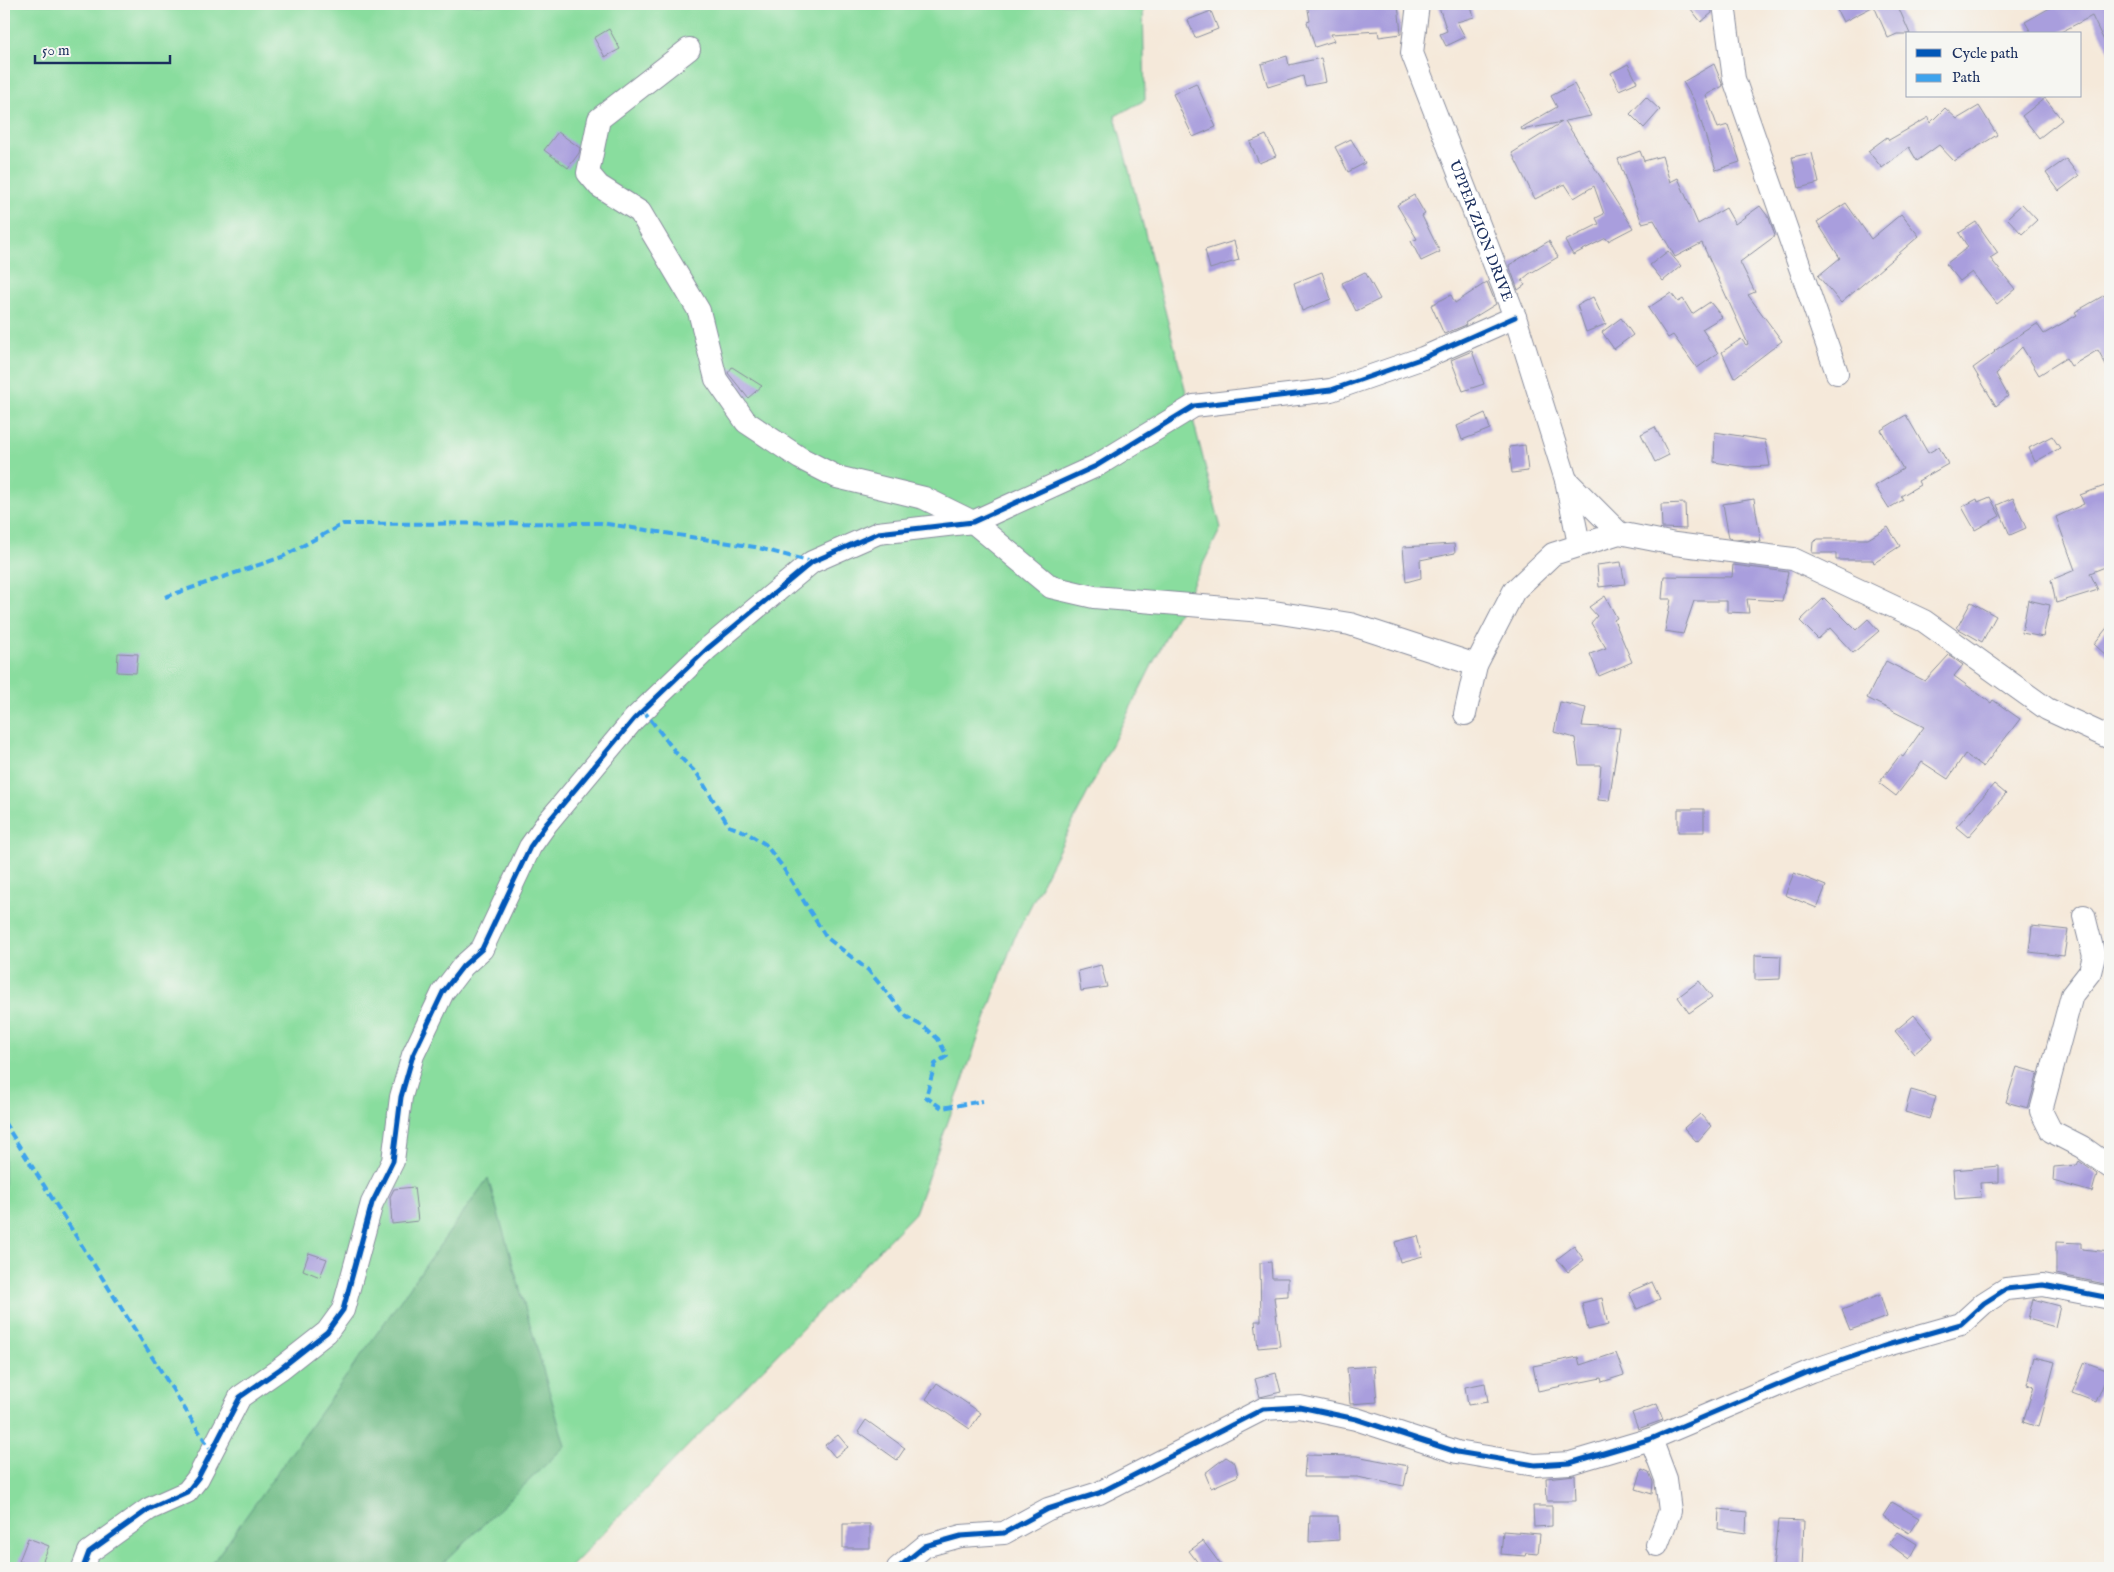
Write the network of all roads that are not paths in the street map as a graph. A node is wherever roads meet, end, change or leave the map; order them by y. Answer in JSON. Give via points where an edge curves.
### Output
{"nodes":[{"id":1,"x":1418,"y":4,"type":"edge"},
{"id":2,"x":1724,"y":4,"type":"edge"},
{"id":3,"x":689,"y":48,"type":"dead end"},
{"id":4,"x":1515,"y":317,"type":"junction"},
{"id":5,"x":1836,"y":373,"type":"dead end"},
{"id":6,"x":1566,"y":480,"type":"junction"},
{"id":7,"x":973,"y":522,"type":"junction"},
{"id":8,"x":1619,"y":534,"type":"junction"},
{"id":9,"x":1579,"y":544,"type":"junction"},
{"id":10,"x":1476,"y":665,"type":"junction"},
{"id":11,"x":1465,"y":714,"type":"dead end"},
{"id":12,"x":2110,"y":738,"type":"edge"},
{"id":13,"x":2084,"y":916,"type":"dead end"},
{"id":14,"x":2110,"y":1167,"type":"edge"},
{"id":15,"x":2110,"y":1298,"type":"edge"},
{"id":16,"x":1651,"y":1439,"type":"junction"},
{"id":17,"x":1657,"y":1545,"type":"dead end"},
{"id":18,"x":83,"y":1568,"type":"edge"},
{"id":19,"x":898,"y":1568,"type":"edge"}],
"edges":[{"from":1,"to":4,"type":"street","name":"UPPER ZION DRIVE","via":[[1412,53]]},
{"from":2,"to":5,"type":"street","via":[[1734,80]]},
{"from":3,"to":7,"type":"street","via":[[600,119],[588,173],[600,186],[640,212],[699,311],[716,379],[746,422],[800,458],[837,477],[924,498]]},
{"from":4,"to":6,"type":"street","name":"UPPER ZION DRIVE"},
{"from":4,"to":7,"type":"street","via":[[1423,358],[1331,390],[1194,406],[1096,466]]},
{"from":6,"to":8,"type":"street"},
{"from":6,"to":9,"type":"street","name":"UPPER ZION DRIVE"},
{"from":7,"to":10,"type":"street","via":[[1051,587],[1094,597],[1274,612],[1350,624]]},
{"from":7,"to":18,"type":"street","via":[[878,533],[812,562],[707,649],[634,719],[530,847],[482,948],[443,992],[413,1055],[402,1097],[392,1161],[372,1203],[343,1310],[327,1332],[240,1397],[198,1478],[187,1492],[149,1509],[88,1552]]},
{"from":8,"to":9,"type":"street"},
{"from":8,"to":12,"type":"street","via":[[1793,559],[1924,621],[2047,710]]},
{"from":9,"to":10,"type":"street","via":[[1553,554],[1514,592]]},
{"from":10,"to":11,"type":"street"},
{"from":13,"to":14,"type":"street","via":[[2094,956],[2090,972],[2072,995],[2041,1111],[2052,1131],[2082,1146]]},
{"from":15,"to":16,"type":"street","via":[[2044,1285],[2006,1289],[1961,1324],[1810,1371]]},
{"from":16,"to":17,"type":"street","via":[[1666,1479],[1670,1511]]},
{"from":16,"to":19,"type":"street","via":[[1570,1462],[1535,1465],[1457,1452],[1356,1419],[1300,1407],[1263,1409],[1099,1493],[1048,1509],[1004,1533],[961,1536],[924,1546]]}]}
